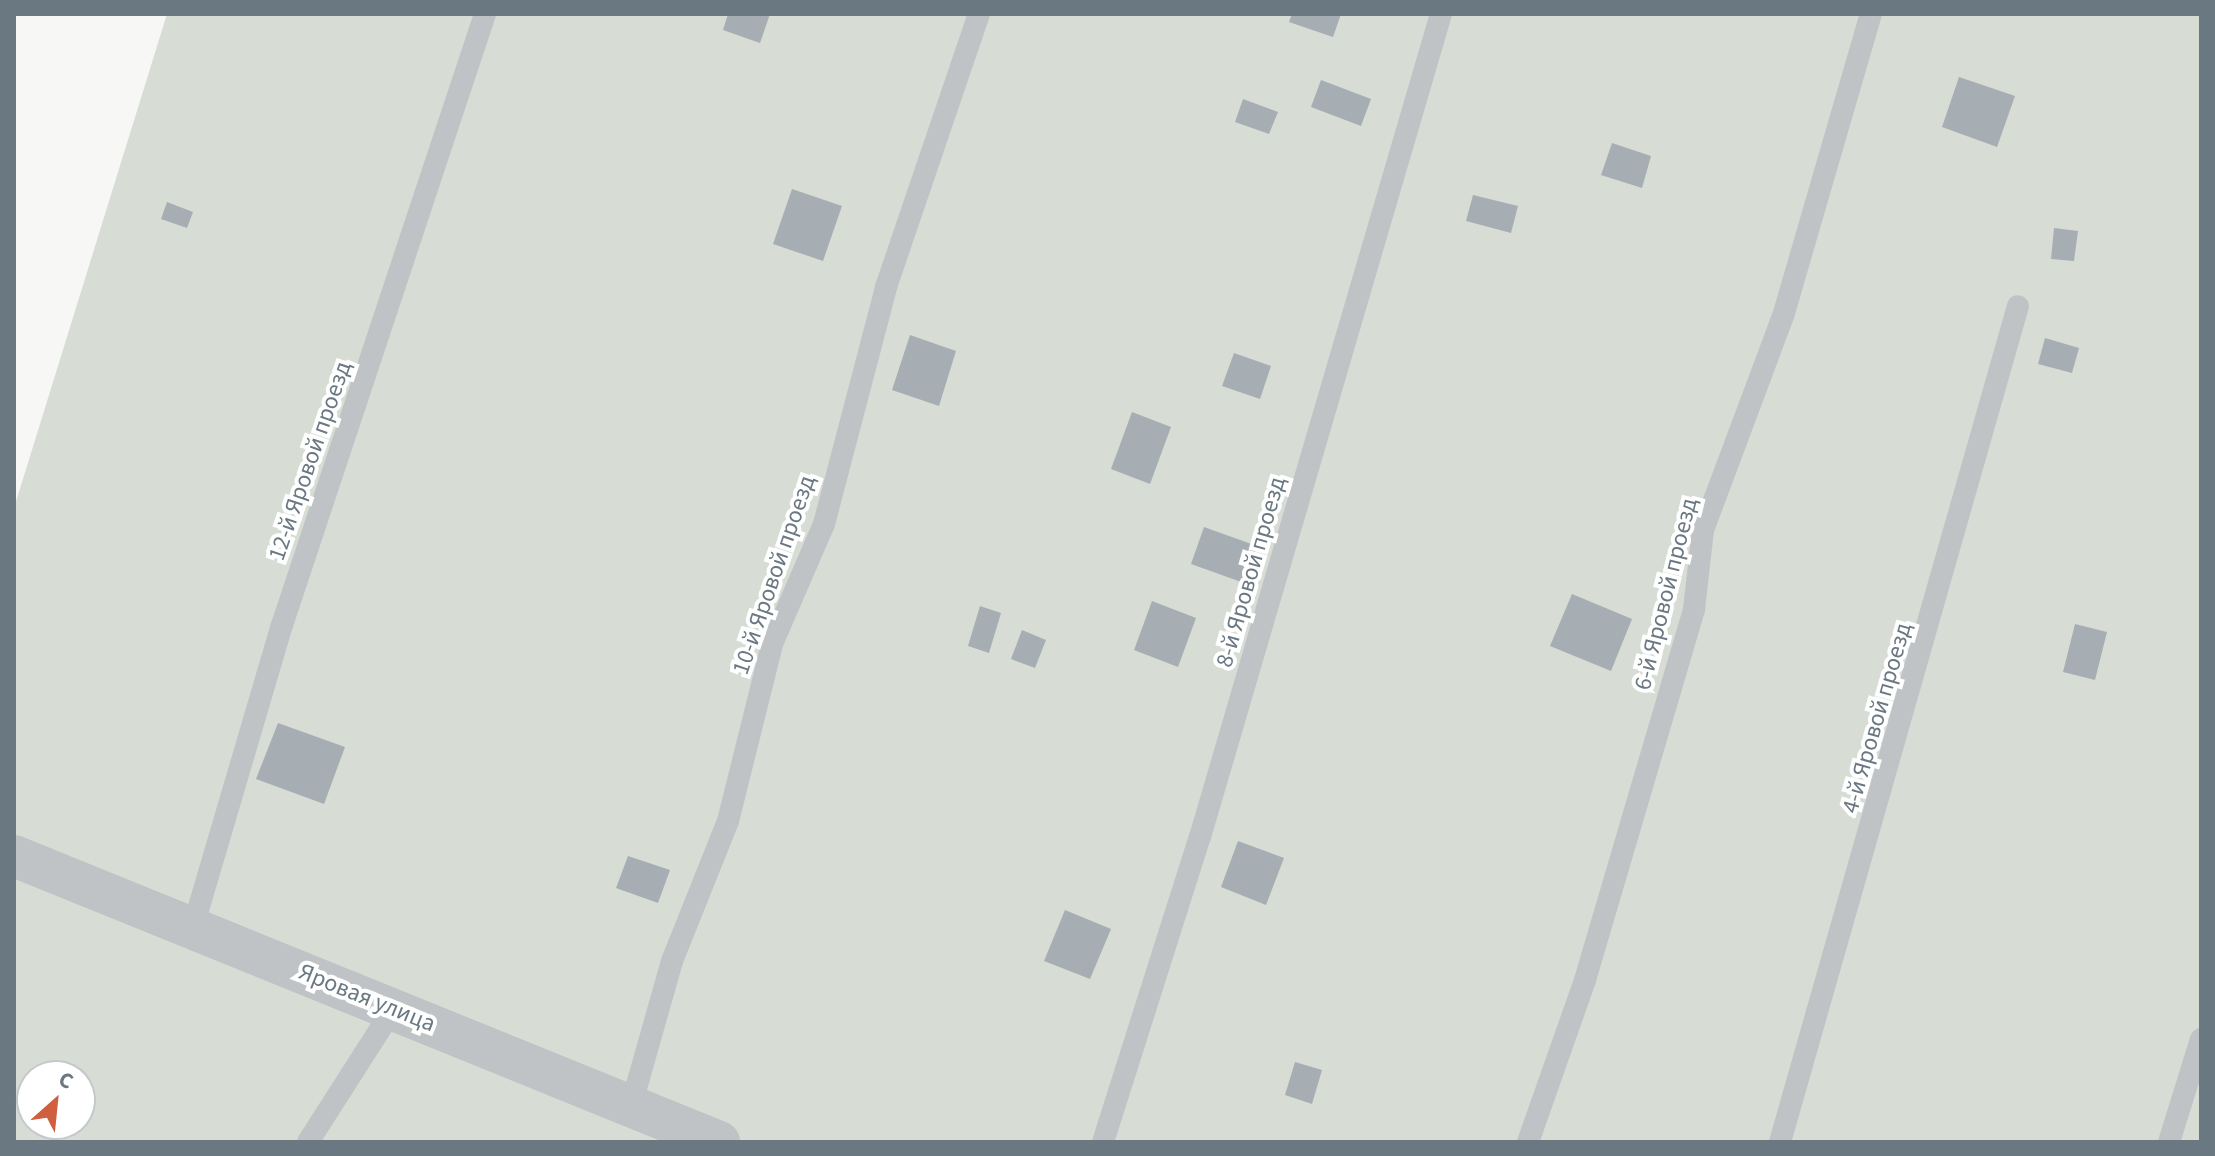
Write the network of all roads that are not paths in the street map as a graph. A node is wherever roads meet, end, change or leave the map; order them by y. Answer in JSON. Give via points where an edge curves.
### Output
{"nodes":[{"id":1,"x":485,"y":14,"type":"edge"},
{"id":2,"x":979,"y":14,"type":"edge"},
{"id":3,"x":1441,"y":14,"type":"edge"},
{"id":4,"x":1871,"y":14,"type":"edge"},
{"id":5,"x":2018,"y":306,"type":"dead end"},
{"id":6,"x":14,"y":856,"type":"edge"},
{"id":7,"x":193,"y":927,"type":"junction"},
{"id":8,"x":393,"y":1009,"type":"junction"},
{"id":9,"x":2201,"y":1039,"type":"edge"},
{"id":10,"x":631,"y":1106,"type":"junction"},
{"id":11,"x":308,"y":1142,"type":"edge"},
{"id":12,"x":719,"y":1142,"type":"edge"},
{"id":13,"x":1103,"y":1142,"type":"edge"},
{"id":14,"x":1528,"y":1142,"type":"edge"},
{"id":15,"x":1780,"y":1142,"type":"edge"},
{"id":16,"x":2169,"y":1142,"type":"edge"}],
"edges":[{"from":1,"to":7,"type":"lane","name":"12-й Яровой проезд","via":[[282,625]]},
{"from":2,"to":10,"type":"lane","name":"10-й Яровой проезд","via":[[886,287],[824,524],[772,644],[728,821],[672,961]]},
{"from":3,"to":13,"type":"lane","name":"8-й Яровой проезд","via":[[1200,837]]},
{"from":4,"to":14,"type":"lane","name":"6-й Яровой проезд","via":[[1784,313],[1703,530],[1694,609],[1585,980]]},
{"from":5,"to":15,"type":"lane","name":"4-й Яровой проезд"},
{"from":6,"to":7,"type":"street","name":"Яровая улица"},
{"from":7,"to":8,"type":"street","name":"Яровая улица"},
{"from":8,"to":10,"type":"street","name":"Яровая улица"},
{"from":8,"to":11,"type":"lane"},
{"from":9,"to":16,"type":"lane"},
{"from":10,"to":12,"type":"street","name":"Яровая улица"}]}
